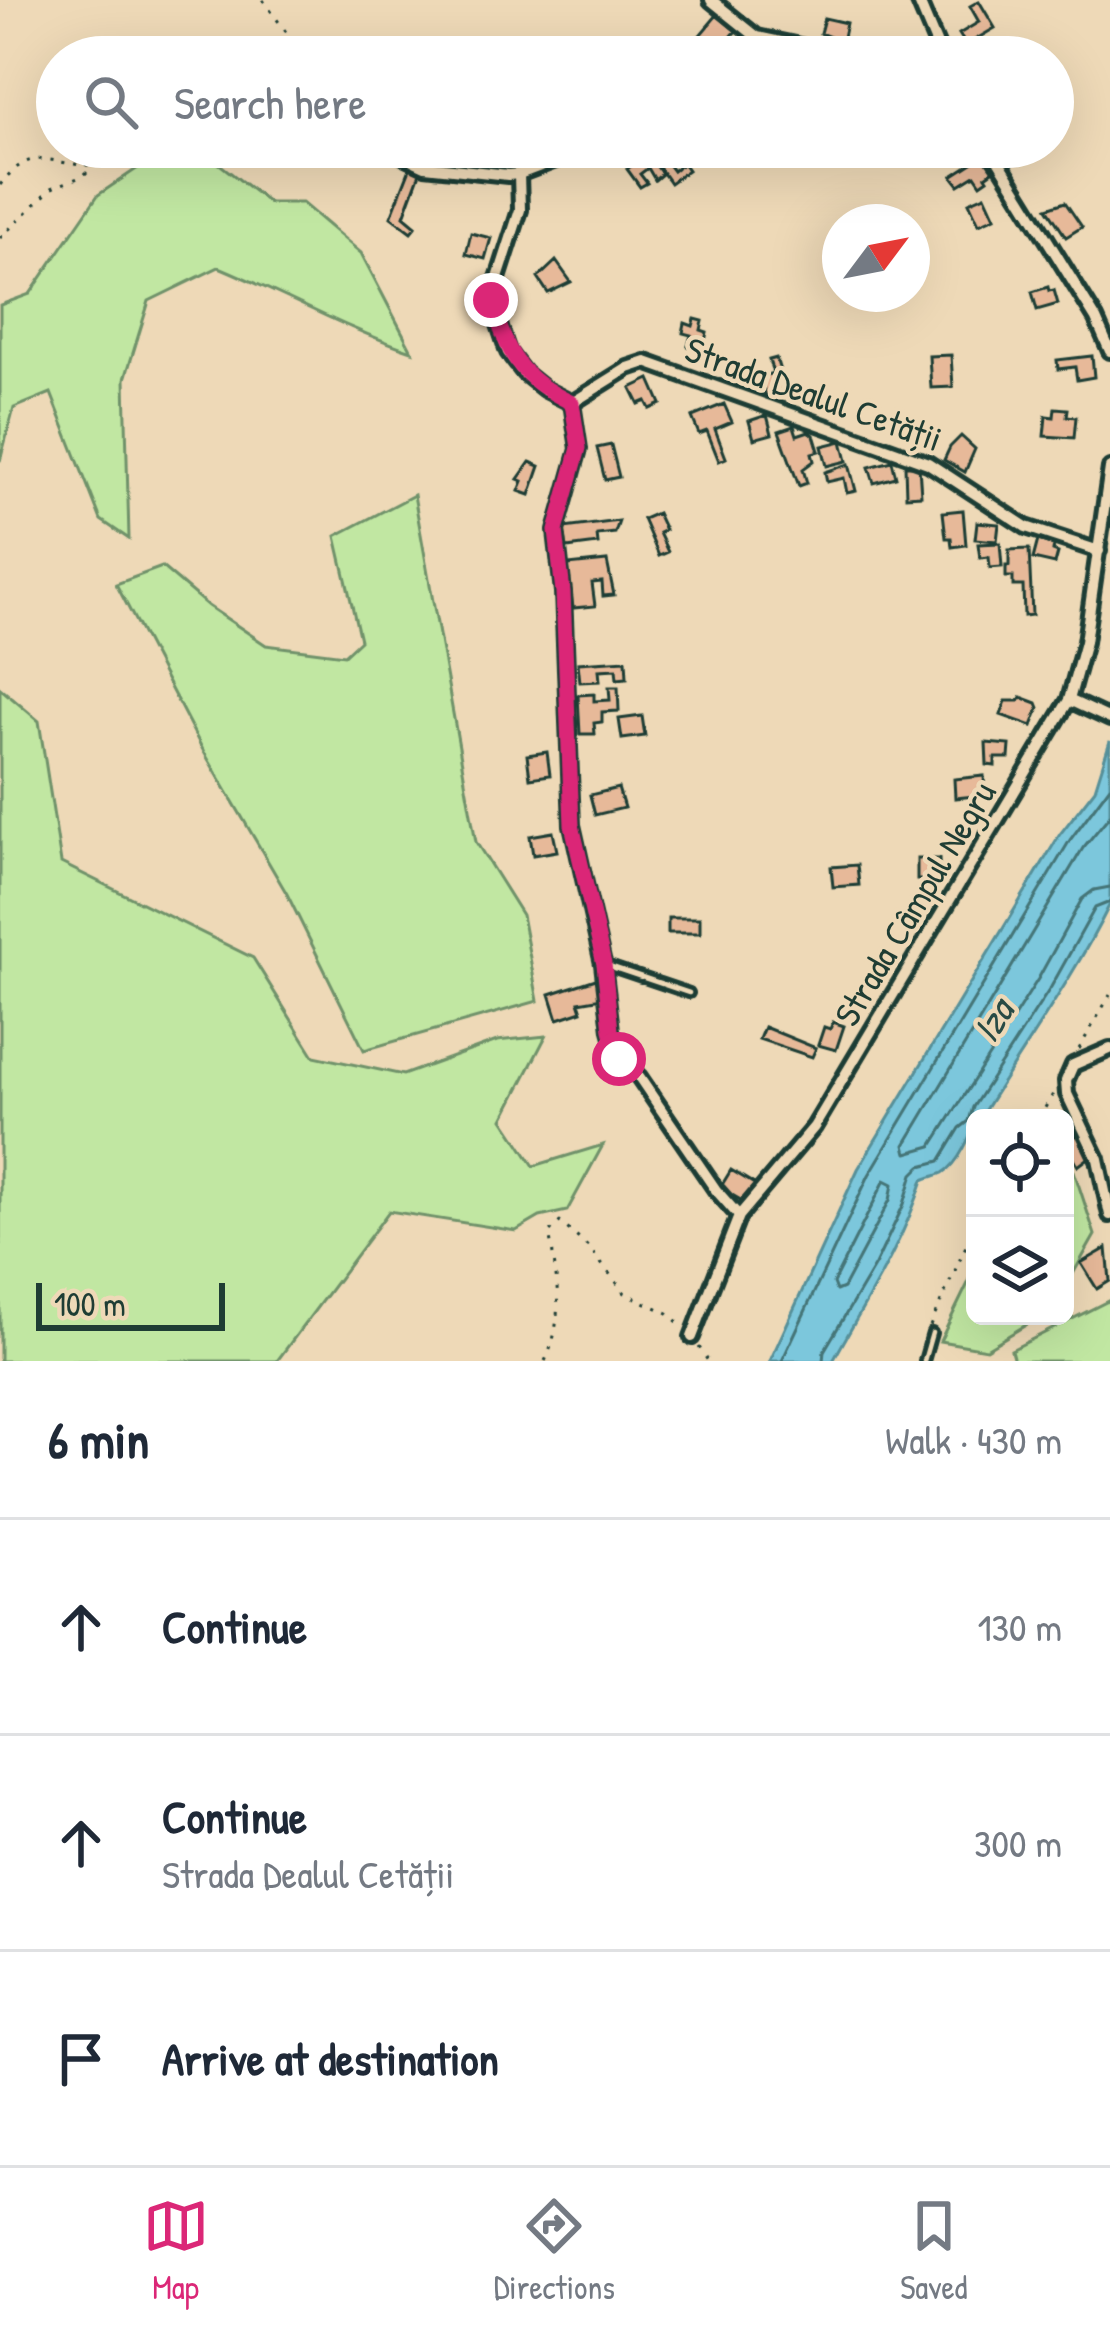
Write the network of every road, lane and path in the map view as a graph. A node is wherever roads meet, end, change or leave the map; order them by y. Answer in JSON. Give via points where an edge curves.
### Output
{"nodes":[{"id":1,"x":263,"y":0,"type":"edge"},
{"id":2,"x":711,"y":0,"type":"edge"},
{"id":3,"x":918,"y":0,"type":"edge"},
{"id":4,"x":289,"y":36,"type":"edge"},
{"id":5,"x":756,"y":36,"type":"edge"},
{"id":6,"x":933,"y":36,"type":"edge"},
{"id":7,"x":36,"y":157,"type":"edge"},
{"id":8,"x":91,"y":168,"type":"edge"},
{"id":9,"x":448,"y":168,"type":"edge"},
{"id":10,"x":535,"y":168,"type":"edge"},
{"id":11,"x":1002,"y":168,"type":"edge"},
{"id":12,"x":519,"y":174,"type":"junction"},
{"id":13,"x":0,"y":185,"type":"edge"},
{"id":14,"x":0,"y":238,"type":"edge"},
{"id":15,"x":1110,"y":351,"type":"edge"},
{"id":16,"x":572,"y":403,"type":"junction"},
{"id":17,"x":1110,"y":468,"type":"edge"},
{"id":18,"x":1099,"y":551,"type":"junction"},
{"id":19,"x":1069,"y":700,"type":"junction"},
{"id":20,"x":1110,"y":719,"type":"edge"},
{"id":21,"x":604,"y":964,"type":"junction"},
{"id":22,"x":688,"y":993,"type":"dead end"},
{"id":23,"x":1110,"y":1049,"type":"edge"},
{"id":24,"x":1110,"y":1215,"type":"edge"},
{"id":25,"x":740,"y":1216,"type":"junction"},
{"id":26,"x":966,"y":1247,"type":"edge"},
{"id":27,"x":932,"y":1334,"type":"dead end"},
{"id":28,"x":692,"y":1337,"type":"junction"},
{"id":29,"x":925,"y":1340,"type":"dead end"},
{"id":30,"x":545,"y":1361,"type":"edge"},
{"id":31,"x":708,"y":1361,"type":"edge"},
{"id":32,"x":924,"y":1361,"type":"edge"}],
"edges":[{"from":1,"to":4,"type":"path"},
{"from":2,"to":5,"type":"street"},
{"from":3,"to":6,"type":"street"},
{"from":7,"to":13,"type":"path"},
{"from":8,"to":14,"type":"path","via":[[52,188]]},
{"from":9,"to":12,"type":"street"},
{"from":10,"to":12,"type":"street"},
{"from":11,"to":15,"type":"street"},
{"from":12,"to":16,"type":"street","via":[[520,210],[491,300],[524,373]]},
{"from":16,"to":18,"type":"street","name":"Strada Dealul Cetății","via":[[646,362],[928,463],[1026,527]]},
{"from":16,"to":21,"type":"street","via":[[579,448],[556,531],[572,825]]},
{"from":17,"to":18,"type":"street","name":"Strada Câmpul Negru"},
{"from":18,"to":19,"type":"street","name":"Strada Câmpul Negru"},
{"from":19,"to":20,"type":"street"},
{"from":19,"to":25,"type":"street","name":"Strada Câmpul Negru","via":[[814,1127]]},
{"from":21,"to":22,"type":"lane"},
{"from":21,"to":25,"type":"street","via":[[619,1059]]},
{"from":23,"to":24,"type":"street","via":[[1073,1065],[1066,1081],[1098,1159]]},
{"from":25,"to":28,"type":"street","name":"Strada Câmpul Negru"},
{"from":26,"to":29,"type":"path"},
{"from":27,"to":32,"type":"lane"},
{"from":28,"to":30,"type":"path","via":[[668,1313],[626,1293],[560,1222],[549,1233],[559,1287]]},
{"from":28,"to":31,"type":"path"}]}
